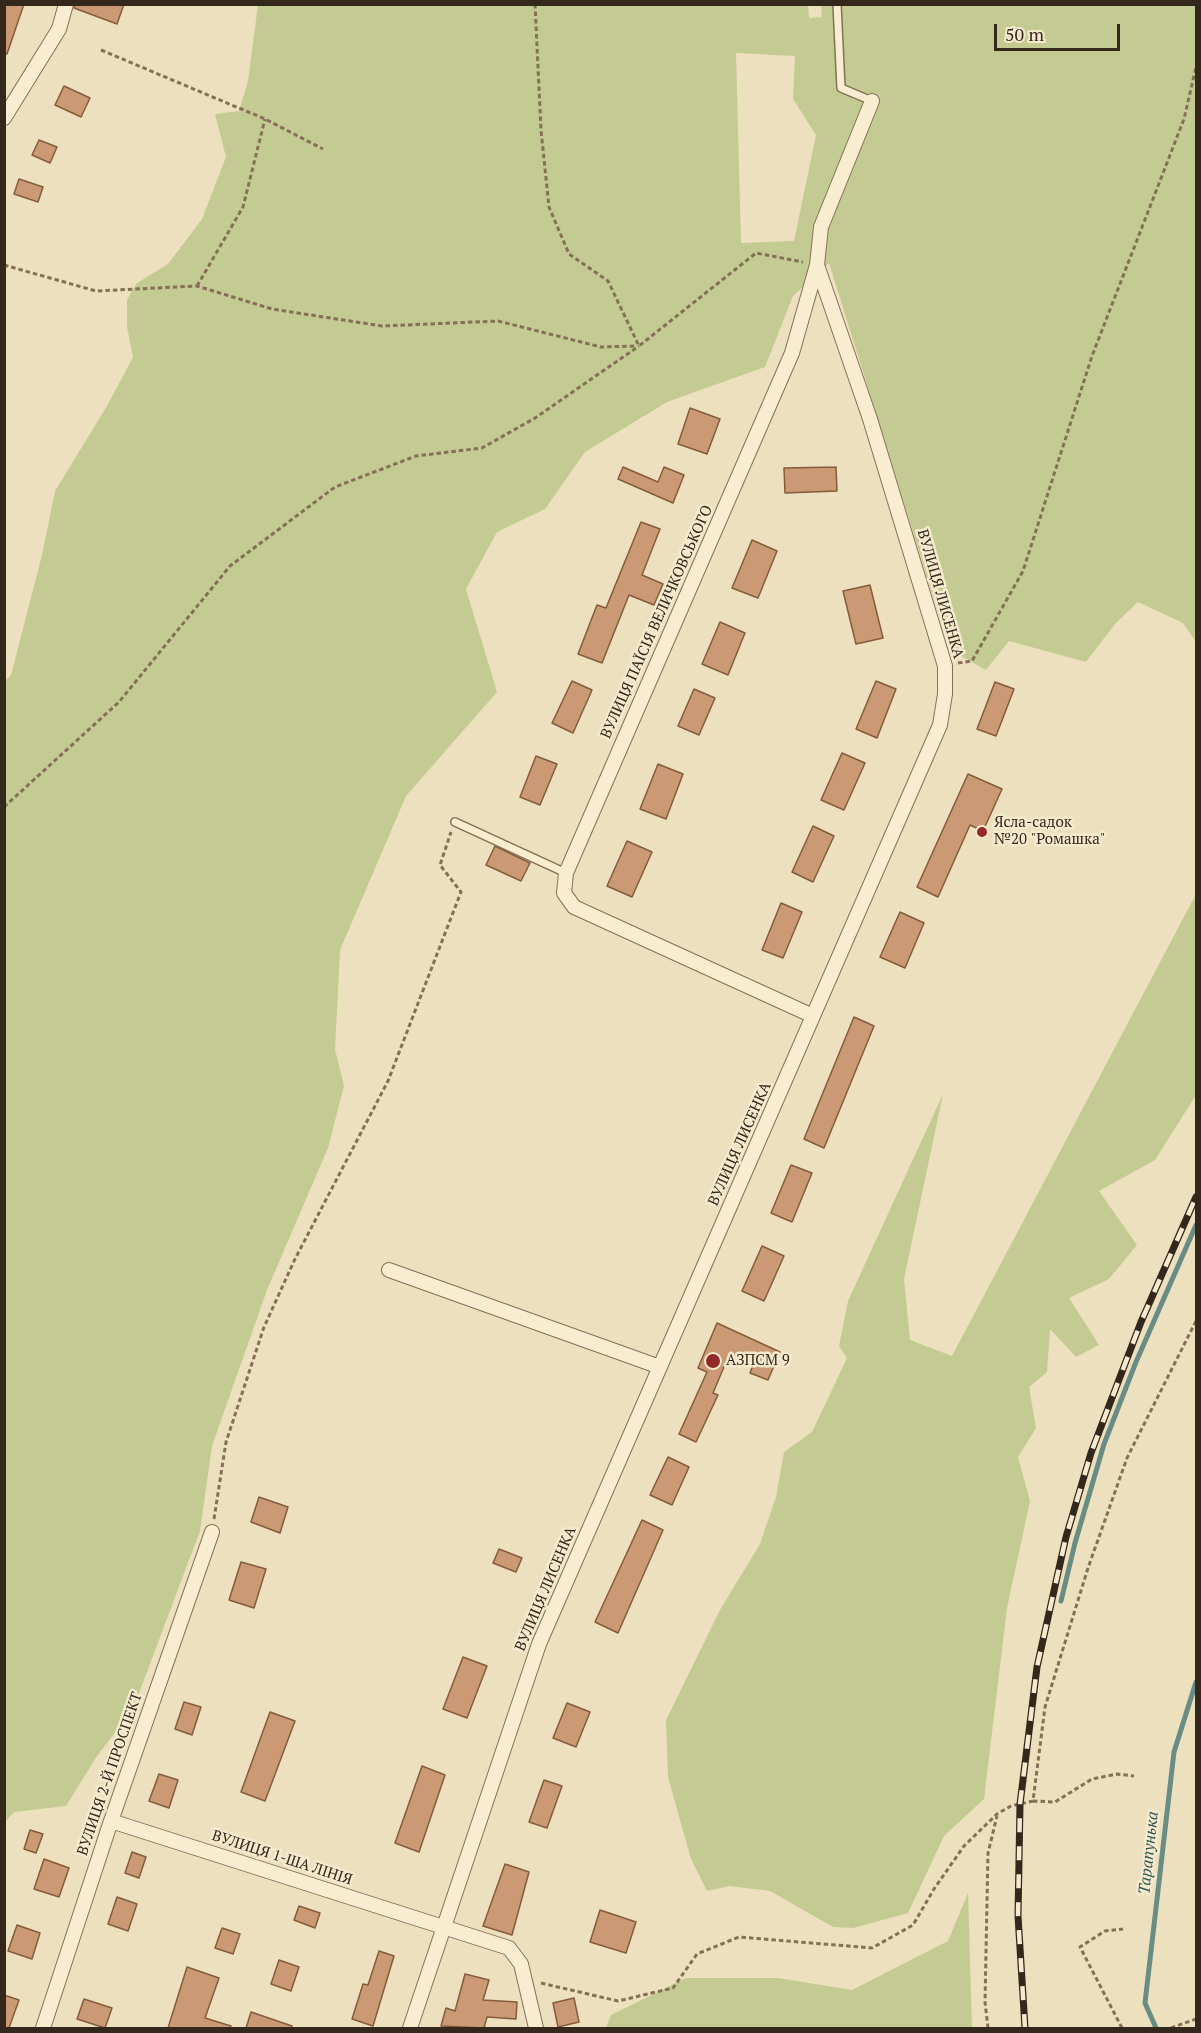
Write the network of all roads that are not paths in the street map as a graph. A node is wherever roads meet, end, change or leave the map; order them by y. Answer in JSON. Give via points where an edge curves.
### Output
{"nodes":[{"id":1,"x":66,"y":4,"type":"edge"},
{"id":2,"x":837,"y":4,"type":"edge"},
{"id":3,"x":872,"y":100,"type":"joint"},
{"id":4,"x":4,"y":118,"type":"edge"},
{"id":5,"x":817,"y":265,"type":"junction"},
{"id":6,"x":455,"y":822,"type":"road end"},
{"id":7,"x":566,"y":873,"type":"junction"},
{"id":8,"x":813,"y":1016,"type":"junction"},
{"id":9,"x":389,"y":1270,"type":"dead end"},
{"id":10,"x":660,"y":1367,"type":"junction"},
{"id":11,"x":212,"y":1532,"type":"road end"},
{"id":12,"x":111,"y":1821,"type":"junction"},
{"id":13,"x":444,"y":1927,"type":"junction"},
{"id":14,"x":43,"y":2028,"type":"edge"},
{"id":15,"x":410,"y":2028,"type":"edge"},
{"id":16,"x":536,"y":2028,"type":"edge"}],
"edges":[{"from":1,"to":4,"type":"street","via":[[59,29]]},
{"from":2,"to":3,"type":"lane","via":[[841,88]]},
{"from":3,"to":5,"type":"street","name":"ВУЛИЦЯ ПАЇСІЯ ВЕЛИЧКОВСЬКОГО","via":[[821,228]]},
{"from":5,"to":7,"type":"street","name":"ВУЛИЦЯ ПАЇСІЯ ВЕЛИЧКОВСЬКОГО","via":[[792,353]]},
{"from":5,"to":8,"type":"street","name":"ВУЛИЦЯ ЛИСЕНКА","via":[[870,419],[945,666],[945,694],[940,725]]},
{"from":6,"to":7,"type":"lane"},
{"from":7,"to":8,"type":"street","via":[[564,893],[574,907]]},
{"from":8,"to":10,"type":"street","name":"ВУЛИЦЯ ЛИСЕНКА"},
{"from":9,"to":10,"type":"street"},
{"from":10,"to":13,"type":"street","name":"ВУЛИЦЯ ЛИСЕНКА","via":[[539,1644]]},
{"from":11,"to":12,"type":"street","name":"ВУЛИЦЯ 2-Й ПРОСПЕКТ"},
{"from":12,"to":13,"type":"street","name":"ВУЛИЦЯ 1-ША ЛІНІЯ"},
{"from":12,"to":14,"type":"street","name":"ВУЛИЦЯ 2-Й ПРОСПЕКТ"},
{"from":13,"to":15,"type":"street","name":"ВУЛИЦЯ ЛИСЕНКА"},
{"from":13,"to":16,"type":"street","name":"ВУЛИЦЯ 1-ША ЛІНІЯ","via":[[509,1948],[521,1964]]}]}
